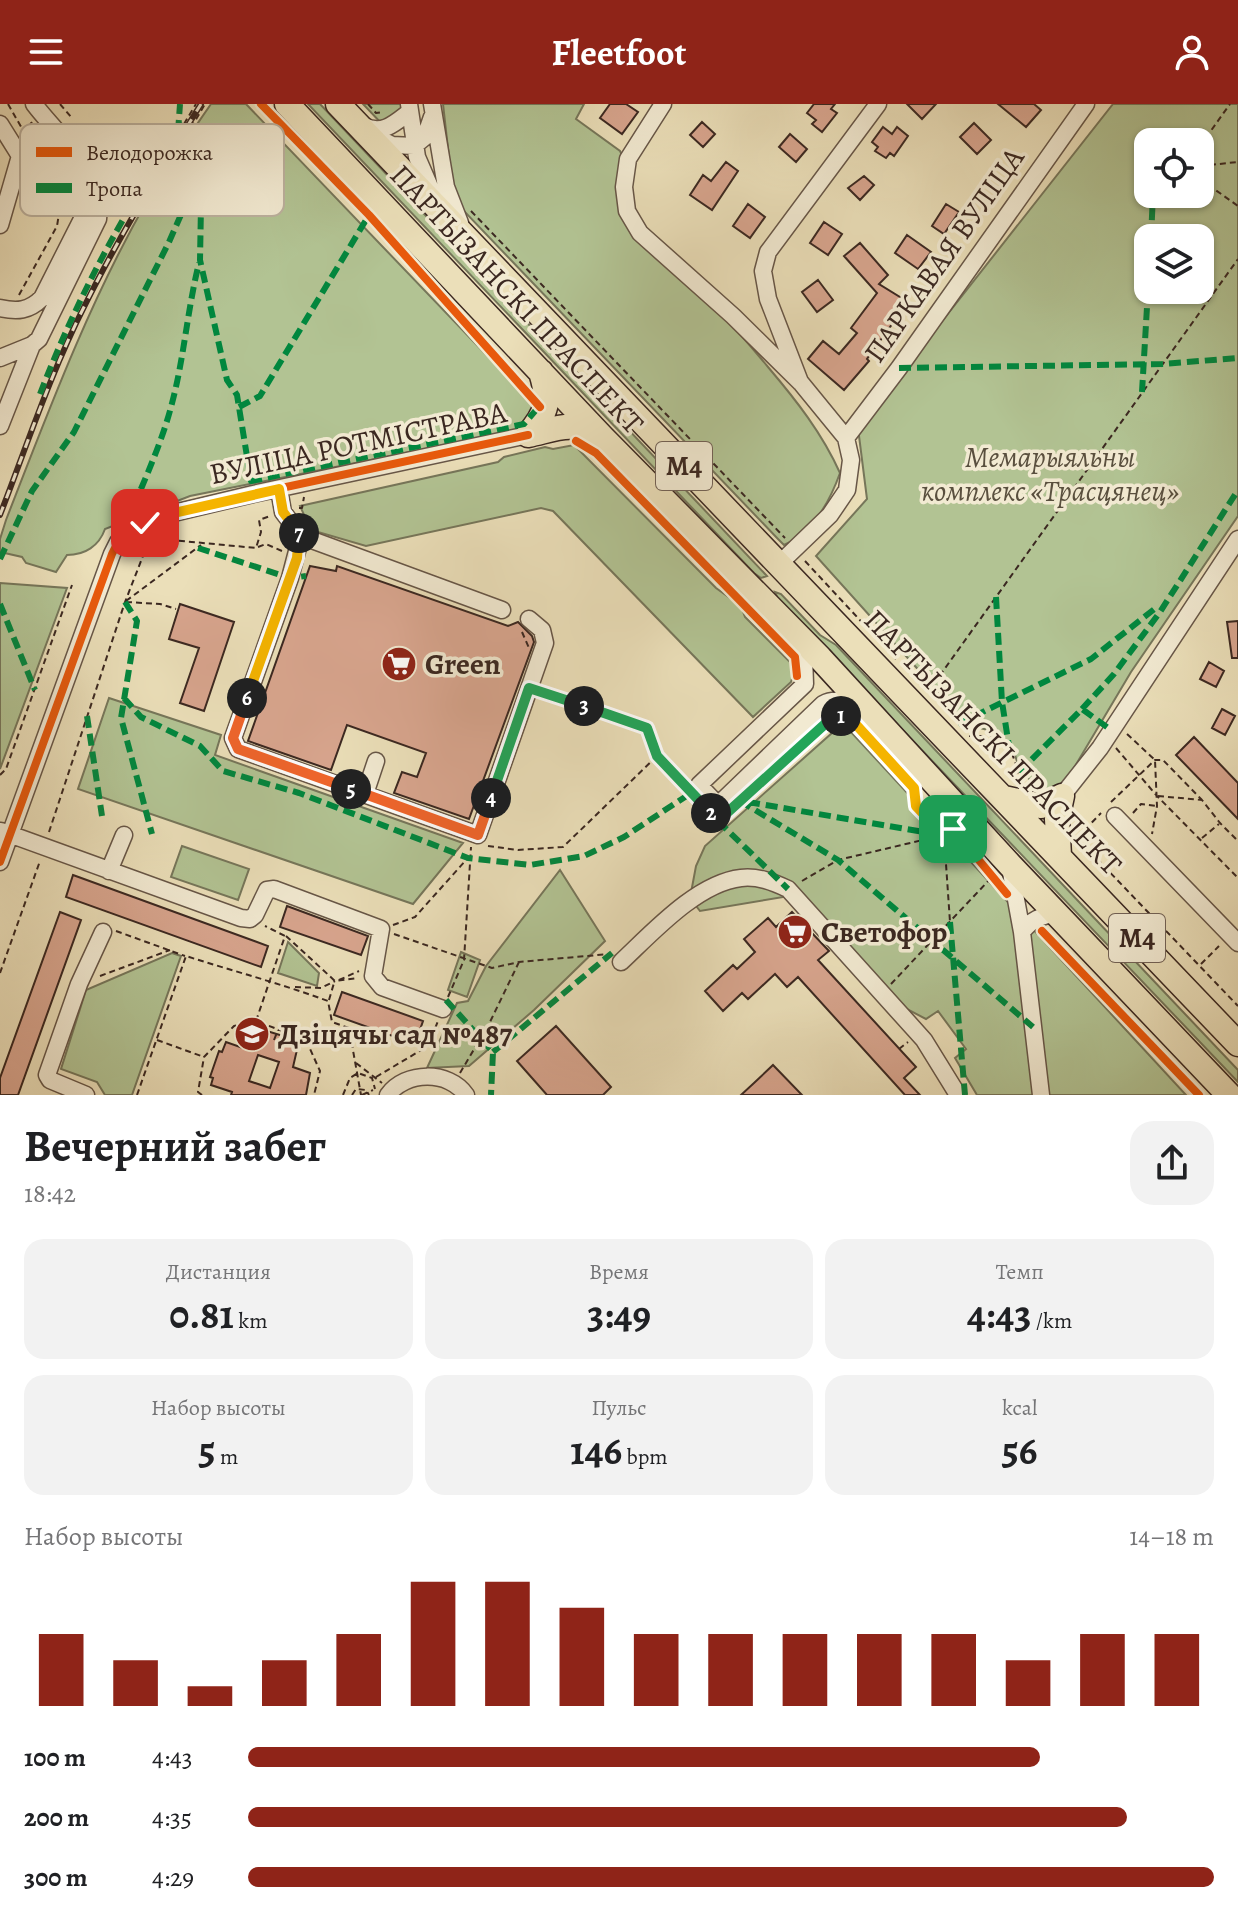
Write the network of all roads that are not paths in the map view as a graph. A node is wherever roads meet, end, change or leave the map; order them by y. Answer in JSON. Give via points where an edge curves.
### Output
{"nodes":[{"id":1,"x":34,"y":104,"type":"edge"},
{"id":2,"x":663,"y":104,"type":"edge"},
{"id":3,"x":878,"y":104,"type":"edge"},
{"id":4,"x":1086,"y":104,"type":"edge"},
{"id":5,"x":408,"y":108,"type":"edge"},
{"id":6,"x":280,"y":110,"type":"edge"},
{"id":7,"x":353,"y":110,"type":"edge"},
{"id":8,"x":432,"y":110,"type":"edge"},
{"id":9,"x":0,"y":124,"type":"edge"},
{"id":10,"x":51,"y":124,"type":"edge"},
{"id":11,"x":414,"y":146,"type":"junction"},
{"id":12,"x":455,"y":210,"type":"junction"},
{"id":13,"x":77,"y":216,"type":"edge"},
{"id":14,"x":84,"y":216,"type":"edge"},
{"id":15,"x":98,"y":216,"type":"edge"},
{"id":16,"x":0,"y":225,"type":"edge"},
{"id":17,"x":77,"y":231,"type":"junction"},
{"id":18,"x":473,"y":244,"type":"junction"},
{"id":19,"x":7,"y":307,"type":"edge"},
{"id":20,"x":32,"y":345,"type":"junction"},
{"id":21,"x":0,"y":358,"type":"edge"},
{"id":22,"x":541,"y":372,"type":"junction"},
{"id":23,"x":801,"y":383,"type":"junction"},
{"id":24,"x":0,"y":426,"type":"edge"},
{"id":25,"x":528,"y":435,"type":"junction"},
{"id":26,"x":603,"y":438,"type":"junction"},
{"id":27,"x":846,"y":438,"type":"junction"},
{"id":28,"x":279,"y":489,"type":"junction"},
{"id":29,"x":301,"y":536,"type":"junction"},
{"id":30,"x":1238,"y":539,"type":"edge"},
{"id":31,"x":785,"y":562,"type":"junction"},
{"id":32,"x":757,"y":593,"type":"junction"},
{"id":33,"x":502,"y":610,"type":"dead end"},
{"id":34,"x":523,"y":620,"type":"road end"},
{"id":35,"x":790,"y":627,"type":"junction"},
{"id":36,"x":866,"y":722,"type":"junction"},
{"id":37,"x":376,"y":761,"type":"dead end"},
{"id":38,"x":1007,"y":787,"type":"junction"},
{"id":39,"x":365,"y":794,"type":"junction"},
{"id":40,"x":1062,"y":796,"type":"junction"},
{"id":41,"x":1123,"y":816,"type":"road end"},
{"id":42,"x":5,"y":833,"type":"edge"},
{"id":43,"x":124,"y":835,"type":"dead end"},
{"id":44,"x":1059,"y":856,"type":"junction"},
{"id":45,"x":0,"y":862,"type":"edge"},
{"id":46,"x":109,"y":871,"type":"junction"},
{"id":47,"x":1001,"y":871,"type":"junction"},
{"id":48,"x":1050,"y":923,"type":"junction"},
{"id":49,"x":103,"y":932,"type":"road end"},
{"id":50,"x":1022,"y":932,"type":"junction"},
{"id":51,"x":1234,"y":939,"type":"edge"},
{"id":52,"x":626,"y":957,"type":"road end"},
{"id":53,"x":443,"y":1009,"type":"road end"},
{"id":54,"x":1227,"y":1026,"type":"edge"},
{"id":55,"x":1238,"y":1044,"type":"edge"},
{"id":56,"x":460,"y":1089,"type":"edge"},
{"id":57,"x":382,"y":1092,"type":"edge"},
{"id":58,"x":86,"y":1095,"type":"edge"},
{"id":59,"x":958,"y":1095,"type":"edge"},
{"id":60,"x":1041,"y":1095,"type":"edge"},
{"id":61,"x":1229,"y":1095,"type":"edge"}],
"edges":[{"from":1,"to":10,"type":"street"},
{"from":2,"to":23,"type":"street","via":[[628,159],[627,211],[660,253]]},
{"from":3,"to":23,"type":"street","via":[[768,252],[763,271],[768,299]]},
{"from":4,"to":27,"type":"street","name":"ПАРКАВАЯ ВУЛІЦА"},
{"from":5,"to":7,"type":"street","via":[[384,130],[374,131]]},
{"from":5,"to":11,"type":"street"},
{"from":6,"to":22,"type":"highway","name":"ПАРТЫЗАНСКІ ПРАСПЕКТ","number":"М4"},
{"from":7,"to":11,"type":"street","via":[[382,141]]},
{"from":7,"to":12,"type":"highway","name":"ПАРТЫЗАНСКІ ПРАСПЕКТ","number":"М4"},
{"from":8,"to":11,"type":"street","via":[[425,137]]},
{"from":8,"to":18,"type":"street","via":[[446,187]]},
{"from":9,"to":16,"type":"street","via":[[20,156]]},
{"from":11,"to":12,"type":"street","via":[[426,180]]},
{"from":12,"to":18,"type":"highway","name":"ПАРТЫЗАНСКІ ПРАСПЕКТ","number":"М4"},
{"from":13,"to":17,"type":"street"},
{"from":14,"to":17,"type":"street"},
{"from":15,"to":20,"type":"street"},
{"from":17,"to":19,"type":"street","via":[[42,298],[21,311]]},
{"from":18,"to":31,"type":"highway","name":"ПАРТЫЗАНСКІ ПРАСПЕКТ","number":"М4"},
{"from":20,"to":21,"type":"street"},
{"from":20,"to":24,"type":"street"},
{"from":22,"to":25,"type":"highway","via":[[545,412]]},
{"from":22,"to":26,"type":"highway","name":"ПАРТЫЗАНСКІ ПРАСПЕКТ","number":"М4"},
{"from":23,"to":27,"type":"street"},
{"from":25,"to":26,"type":"highway","via":[[579,426]]},
{"from":25,"to":28,"type":"street","name":"ВУЛІЦА РОТМІСТРАВА"},
{"from":26,"to":32,"type":"highway","name":"ПАРТЫЗАНСКІ ПРАСПЕКТ","number":"М4"},
{"from":27,"to":31,"type":"street","via":[[851,460],[847,490]]},
{"from":28,"to":29,"type":"street","via":[[283,512]]},
{"from":28,"to":42,"type":"street","name":"ВУЛІЦА РОТМІСТРАВА","via":[[161,516],[118,542]]},
{"from":29,"to":33,"type":"street"},
{"from":29,"to":39,"type":"street","via":[[234,745]]},
{"from":30,"to":40,"type":"street"},
{"from":31,"to":32,"type":"highway"},
{"from":31,"to":38,"type":"highway","name":"ПАРТЫЗАНСКІ ПРАСПЕКТ","number":"М4"},
{"from":32,"to":35,"type":"highway","name":"ПАРТЫЗАНСКІ ПРАСПЕКТ","number":"М4"},
{"from":34,"to":39,"type":"street","via":[[542,630],[545,643],[483,841]]},
{"from":35,"to":36,"type":"highway","name":"ПАРТЫЗАНСКІ ПРАСПЕКТ","number":"М4"},
{"from":35,"to":36,"type":"street","via":[[804,656],[805,684],[699,785],[718,805],[829,701],[856,705]]},
{"from":36,"to":47,"type":"highway","name":"ПАРТЫЗАНСКІ ПРАСПЕКТ","number":"М4"},
{"from":37,"to":39,"type":"street"},
{"from":38,"to":40,"type":"highway","via":[[1041,806]]},
{"from":38,"to":44,"type":"highway","name":"ПАРТЫЗАНСКІ ПРАСПЕКТ","number":"М4"},
{"from":40,"to":44,"type":"highway"},
{"from":41,"to":51,"type":"street"},
{"from":42,"to":45,"type":"street","name":"ВУЛІЦА РОТМІСТРАВА"},
{"from":42,"to":46,"type":"street"},
{"from":43,"to":46,"type":"street"},
{"from":44,"to":54,"type":"highway","name":"ПАРТЫЗАНСКІ ПРАСПЕКТ","number":"М4"},
{"from":46,"to":53,"type":"street","via":[[250,919],[267,890],[274,889],[365,921],[381,929],[374,970],[382,987]]},
{"from":47,"to":48,"type":"highway","name":"ПАРТЫЗАНСКІ ПРАСПЕКТ","number":"М4"},
{"from":47,"to":50,"type":"street"},
{"from":48,"to":50,"type":"street","via":[[1045,915]]},
{"from":48,"to":61,"type":"highway","name":"ПАРТЫЗАНСКІ ПРАСПЕКТ","number":"М4"},
{"from":49,"to":58,"type":"street","via":[[47,1075]]},
{"from":50,"to":60,"type":"street"},
{"from":52,"to":59,"type":"street","via":[[698,895],[741,877],[766,879],[788,889],[924,1040]]},
{"from":54,"to":55,"type":"highway","name":"ПАРТЫЗАНСКІ ПРАСПЕКТ","number":"М4"},
{"from":56,"to":57,"type":"street","via":[[439,1077],[419,1077]]}]}
